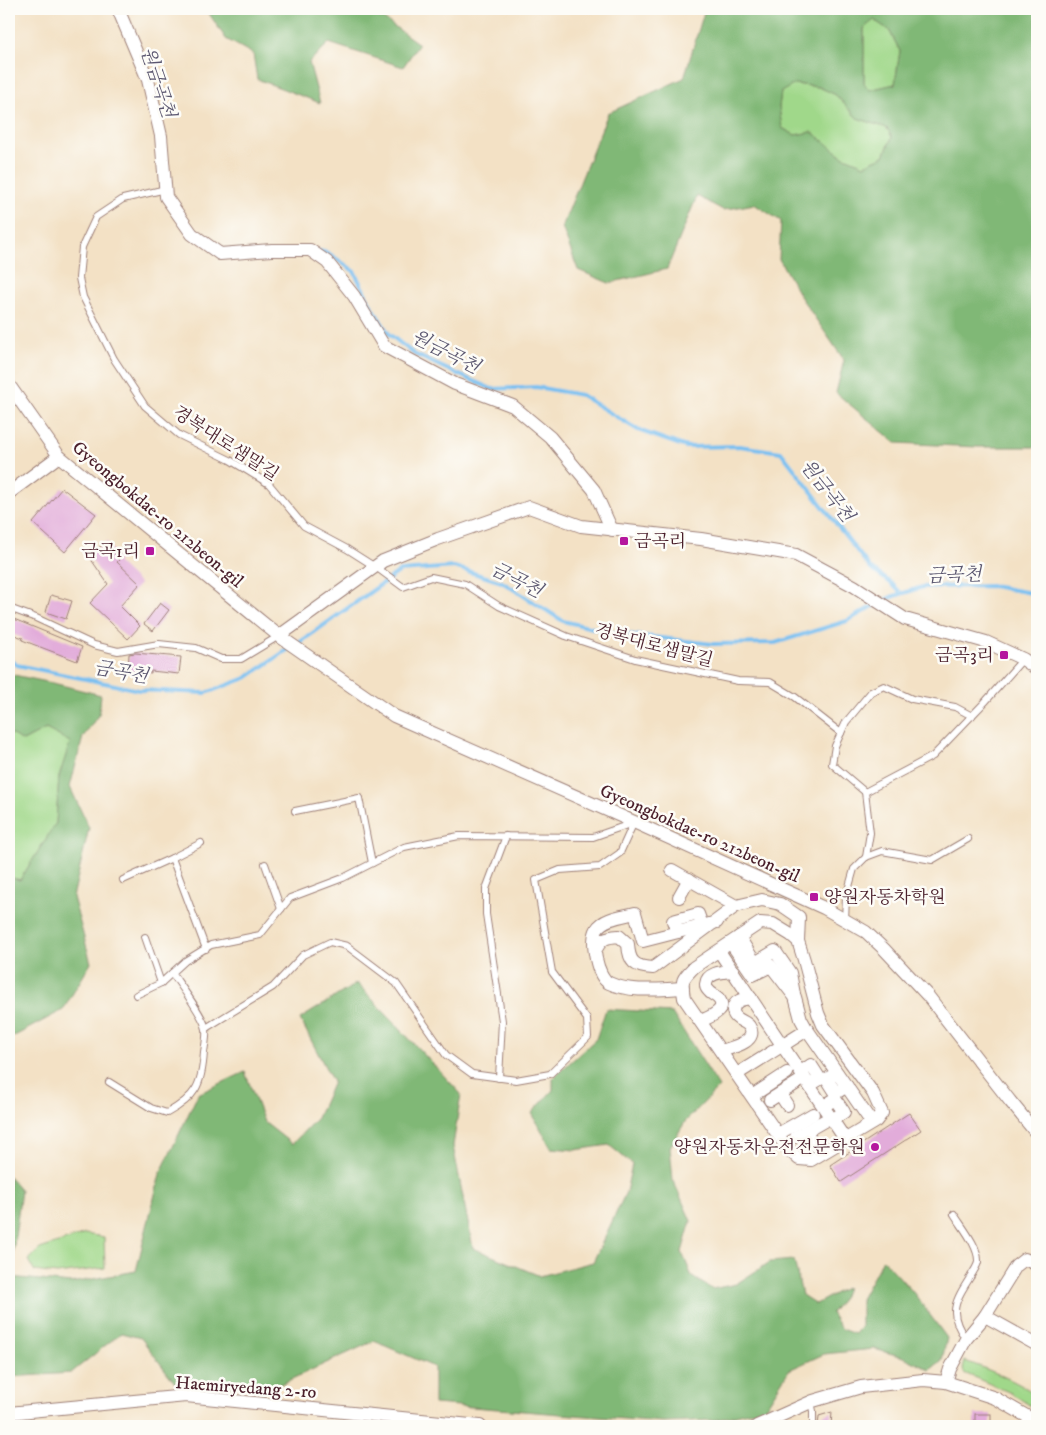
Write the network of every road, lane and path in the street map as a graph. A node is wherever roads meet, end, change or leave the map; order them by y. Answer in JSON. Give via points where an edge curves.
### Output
{"nodes":[{"id":1,"x":118,"y":9,"type":"edge"},
{"id":2,"x":166,"y":189,"type":"junction"},
{"id":3,"x":9,"y":385,"type":"edge"},
{"id":4,"x":59,"y":456,"type":"junction"},
{"id":5,"x":9,"y":493,"type":"edge"},
{"id":6,"x":612,"y":530,"type":"junction"},
{"id":7,"x":377,"y":568,"type":"junction"},
{"id":8,"x":9,"y":608,"type":"edge"},
{"id":9,"x":279,"y":636,"type":"junction"},
{"id":10,"x":1023,"y":659,"type":"junction"},
{"id":11,"x":1037,"y":670,"type":"edge"},
{"id":12,"x":972,"y":716,"type":"junction"},
{"id":13,"x":841,"y":733,"type":"junction"},
{"id":14,"x":865,"y":792,"type":"junction"},
{"id":15,"x":295,"y":811,"type":"dead end"},
{"id":16,"x":634,"y":822,"type":"junction"},
{"id":17,"x":506,"y":836,"type":"junction"},
{"id":18,"x":968,"y":839,"type":"dead end"},
{"id":19,"x":201,"y":843,"type":"dead end"},
{"id":20,"x":866,"y":857,"type":"junction"},
{"id":21,"x":172,"y":858,"type":"junction"},
{"id":22,"x":265,"y":864,"type":"dead end"},
{"id":23,"x":372,"y":864,"type":"junction"},
{"id":24,"x":672,"y":870,"type":"dead end"},
{"id":25,"x":689,"y":879,"type":"junction"},
{"id":26,"x":123,"y":880,"type":"dead end"},
{"id":27,"x":679,"y":897,"type":"dead end"},
{"id":28,"x":803,"y":899,"type":"junction"},
{"id":29,"x":736,"y":906,"type":"junction"},
{"id":30,"x":281,"y":909,"type":"junction"},
{"id":31,"x":792,"y":913,"type":"junction"},
{"id":32,"x":845,"y":920,"type":"junction"},
{"id":33,"x":716,"y":922,"type":"junction"},
{"id":34,"x":145,"y":937,"type":"dead end"},
{"id":35,"x":735,"y":940,"type":"junction"},
{"id":36,"x":798,"y":941,"type":"junction"},
{"id":37,"x":206,"y":948,"type":"junction"},
{"id":38,"x":595,"y":951,"type":"junction"},
{"id":39,"x":719,"y":951,"type":"junction"},
{"id":40,"x":733,"y":971,"type":"junction"},
{"id":41,"x":172,"y":973,"type":"junction"},
{"id":42,"x":161,"y":983,"type":"junction"},
{"id":43,"x":683,"y":988,"type":"junction"},
{"id":44,"x":136,"y":995,"type":"dead end"},
{"id":45,"x":751,"y":998,"type":"junction"},
{"id":46,"x":701,"y":1021,"type":"junction"},
{"id":47,"x":206,"y":1028,"type":"junction"},
{"id":48,"x":807,"y":1030,"type":"junction"},
{"id":49,"x":783,"y":1045,"type":"junction"},
{"id":50,"x":721,"y":1051,"type":"junction"},
{"id":51,"x":787,"y":1073,"type":"dead end"},
{"id":52,"x":737,"y":1074,"type":"junction"},
{"id":53,"x":499,"y":1078,"type":"junction"},
{"id":54,"x":805,"y":1078,"type":"junction"},
{"id":55,"x":109,"y":1082,"type":"dead end"},
{"id":56,"x":752,"y":1096,"type":"junction"},
{"id":57,"x":810,"y":1118,"type":"junction"},
{"id":58,"x":872,"y":1123,"type":"junction"},
{"id":59,"x":778,"y":1134,"type":"junction"},
{"id":60,"x":1037,"y":1134,"type":"edge"},
{"id":61,"x":846,"y":1139,"type":"junction"},
{"id":62,"x":813,"y":1145,"type":"dead end"},
{"id":63,"x":954,"y":1214,"type":"dead end"},
{"id":64,"x":1037,"y":1265,"type":"edge"},
{"id":65,"x":985,"y":1316,"type":"junction"},
{"id":66,"x":966,"y":1339,"type":"junction"},
{"id":67,"x":1037,"y":1345,"type":"edge"},
{"id":68,"x":946,"y":1382,"type":"junction"},
{"id":69,"x":811,"y":1402,"type":"junction"},
{"id":70,"x":9,"y":1413,"type":"edge"},
{"id":71,"x":1037,"y":1422,"type":"edge"},
{"id":72,"x":480,"y":1426,"type":"edge"},
{"id":73,"x":757,"y":1426,"type":"edge"},
{"id":74,"x":814,"y":1426,"type":"edge"}],
"edges":[{"from":1,"to":2,"type":"street","via":[[148,80],[161,136]]},
{"from":2,"to":6,"type":"street","via":[[166,197],[192,234],[220,254],[310,250],[327,262],[354,296],[384,346],[455,384],[513,406],[550,437],[594,490]]},
{"from":2,"to":7,"type":"lane","name":"경복대로샘말길","via":[[123,199],[96,217],[82,247],[79,278],[83,297],[114,359],[145,406],[179,435],[230,460],[268,484],[304,526]]},
{"from":3,"to":4,"type":"street","name":"Gyeongbokdae-ro 212beon-gil"},
{"from":4,"to":5,"type":"street"},
{"from":4,"to":9,"type":"street","name":"Gyeongbokdae-ro 212beon-gil"},
{"from":6,"to":7,"type":"street","via":[[581,526],[529,507],[438,539],[384,561]]},
{"from":6,"to":10,"type":"street","via":[[701,539],[796,555],[854,586],[905,619],[986,642]]},
{"from":7,"to":9,"type":"street"},
{"from":7,"to":13,"type":"lane","name":"경복대로샘말길","via":[[403,587],[431,577],[465,584],[499,606],[566,636],[635,659],[738,681],[770,682],[796,697]]},
{"from":8,"to":9,"type":"lane","via":[[94,645],[118,651],[158,644],[196,648],[221,659],[241,659]]},
{"from":9,"to":16,"type":"street","name":"Gyeongbokdae-ro 212beon-gil","via":[[394,716]]},
{"from":10,"to":11,"type":"street"},
{"from":10,"to":12,"type":"lane"},
{"from":12,"to":13,"type":"lane","via":[[955,707],[912,699],[884,686],[871,692]]},
{"from":12,"to":14,"type":"lane","via":[[933,756]]},
{"from":13,"to":14,"type":"lane","via":[[834,746],[832,764]]},
{"from":14,"to":20,"type":"lane","via":[[870,833]]},
{"from":15,"to":23,"type":"lane","via":[[359,798]]},
{"from":16,"to":17,"type":"lane","via":[[593,836]]},
{"from":16,"to":28,"type":"street","name":"Gyeongbokdae-ro 212beon-gil"},
{"from":16,"to":53,"type":"lane","via":[[620,853],[600,867],[560,870],[536,880],[552,972],[587,1019],[588,1038],[550,1074],[516,1080]]},
{"from":17,"to":23,"type":"lane","via":[[459,836],[404,847]]},
{"from":17,"to":53,"type":"lane","via":[[486,889],[486,914],[502,1021]]},
{"from":18,"to":20,"type":"lane","via":[[932,860],[882,851]]},
{"from":19,"to":21,"type":"lane"},
{"from":20,"to":32,"type":"lane","via":[[854,869],[846,896]]},
{"from":21,"to":26,"type":"lane"},
{"from":21,"to":37,"type":"lane"},
{"from":22,"to":30,"type":"lane"},
{"from":23,"to":30,"type":"lane","via":[[290,898]]},
{"from":24,"to":25,"type":"street"},
{"from":25,"to":27,"type":"street"},
{"from":25,"to":29,"type":"street"},
{"from":28,"to":31,"type":"street"},
{"from":28,"to":32,"type":"street","name":"Gyeongbokdae-ro 212beon-gil"},
{"from":29,"to":31,"type":"street","via":[[762,900],[780,904]]},
{"from":29,"to":33,"type":"street"},
{"from":30,"to":37,"type":"lane","via":[[260,935]]},
{"from":31,"to":36,"type":"street","via":[[799,917]]},
{"from":32,"to":60,"type":"street","name":"Gyeongbokdae-ro 212beon-gil","via":[[866,932],[928,996]]},
{"from":33,"to":38,"type":"street","via":[[653,968],[633,963],[628,944],[619,936],[600,941]]},
{"from":33,"to":38,"type":"street","via":[[643,941],[636,913],[608,920],[597,929]]},
{"from":34,"to":42,"type":"lane"},
{"from":35,"to":36,"type":"street","via":[[760,924],[773,924]]},
{"from":35,"to":39,"type":"street"},
{"from":35,"to":48,"type":"street","via":[[755,963],[775,951],[790,973],[794,997]]},
{"from":36,"to":58,"type":"street","via":[[823,1025],[873,1093],[882,1113]]},
{"from":37,"to":41,"type":"lane"},
{"from":38,"to":43,"type":"street","via":[[606,982],[644,990]]},
{"from":39,"to":40,"type":"street"},
{"from":39,"to":43,"type":"street","via":[[686,975]]},
{"from":40,"to":45,"type":"street"},
{"from":40,"to":46,"type":"street","via":[[717,973],[707,980],[706,987],[719,998],[721,1008]]},
{"from":41,"to":42,"type":"lane"},
{"from":41,"to":47,"type":"lane"},
{"from":42,"to":44,"type":"lane"},
{"from":43,"to":46,"type":"street","via":[[684,998]]},
{"from":45,"to":49,"type":"street"},
{"from":45,"to":50,"type":"street","via":[[736,1002],[733,1008],[735,1017],[750,1027],[750,1038],[745,1043]]},
{"from":46,"to":50,"type":"street"},
{"from":47,"to":53,"type":"lane","via":[[273,987],[303,955],[330,942],[347,946],[396,983],[446,1055],[472,1074]]},
{"from":47,"to":55,"type":"lane","via":[[203,1072],[193,1094],[180,1106],[167,1113],[152,1108]]},
{"from":48,"to":49,"type":"street"},
{"from":48,"to":58,"type":"street"},
{"from":49,"to":52,"type":"street"},
{"from":49,"to":54,"type":"street"},
{"from":50,"to":52,"type":"street"},
{"from":51,"to":56,"type":"street","via":[[773,1077]]},
{"from":52,"to":56,"type":"street"},
{"from":54,"to":57,"type":"street"},
{"from":54,"to":57,"type":"street","via":[[775,1097]]},
{"from":56,"to":59,"type":"street"},
{"from":57,"to":59,"type":"street"},
{"from":57,"to":61,"type":"street"},
{"from":57,"to":62,"type":"street"},
{"from":58,"to":61,"type":"street"},
{"from":59,"to":61,"type":"street","via":[[799,1159],[811,1160]]},
{"from":63,"to":66,"type":"lane","via":[[976,1250],[978,1264],[954,1306],[956,1322]]},
{"from":64,"to":65,"type":"street","via":[[1025,1259],[1016,1266]]},
{"from":65,"to":66,"type":"street"},
{"from":65,"to":67,"type":"street"},
{"from":66,"to":68,"type":"street"},
{"from":68,"to":69,"type":"street","via":[[923,1380],[871,1386]]},
{"from":68,"to":71,"type":"street","via":[[995,1398]]},
{"from":69,"to":73,"type":"street"},
{"from":69,"to":74,"type":"lane"},
{"from":70,"to":72,"type":"street","name":"Haemiryedang 2-ro","via":[[186,1396]]}]}
